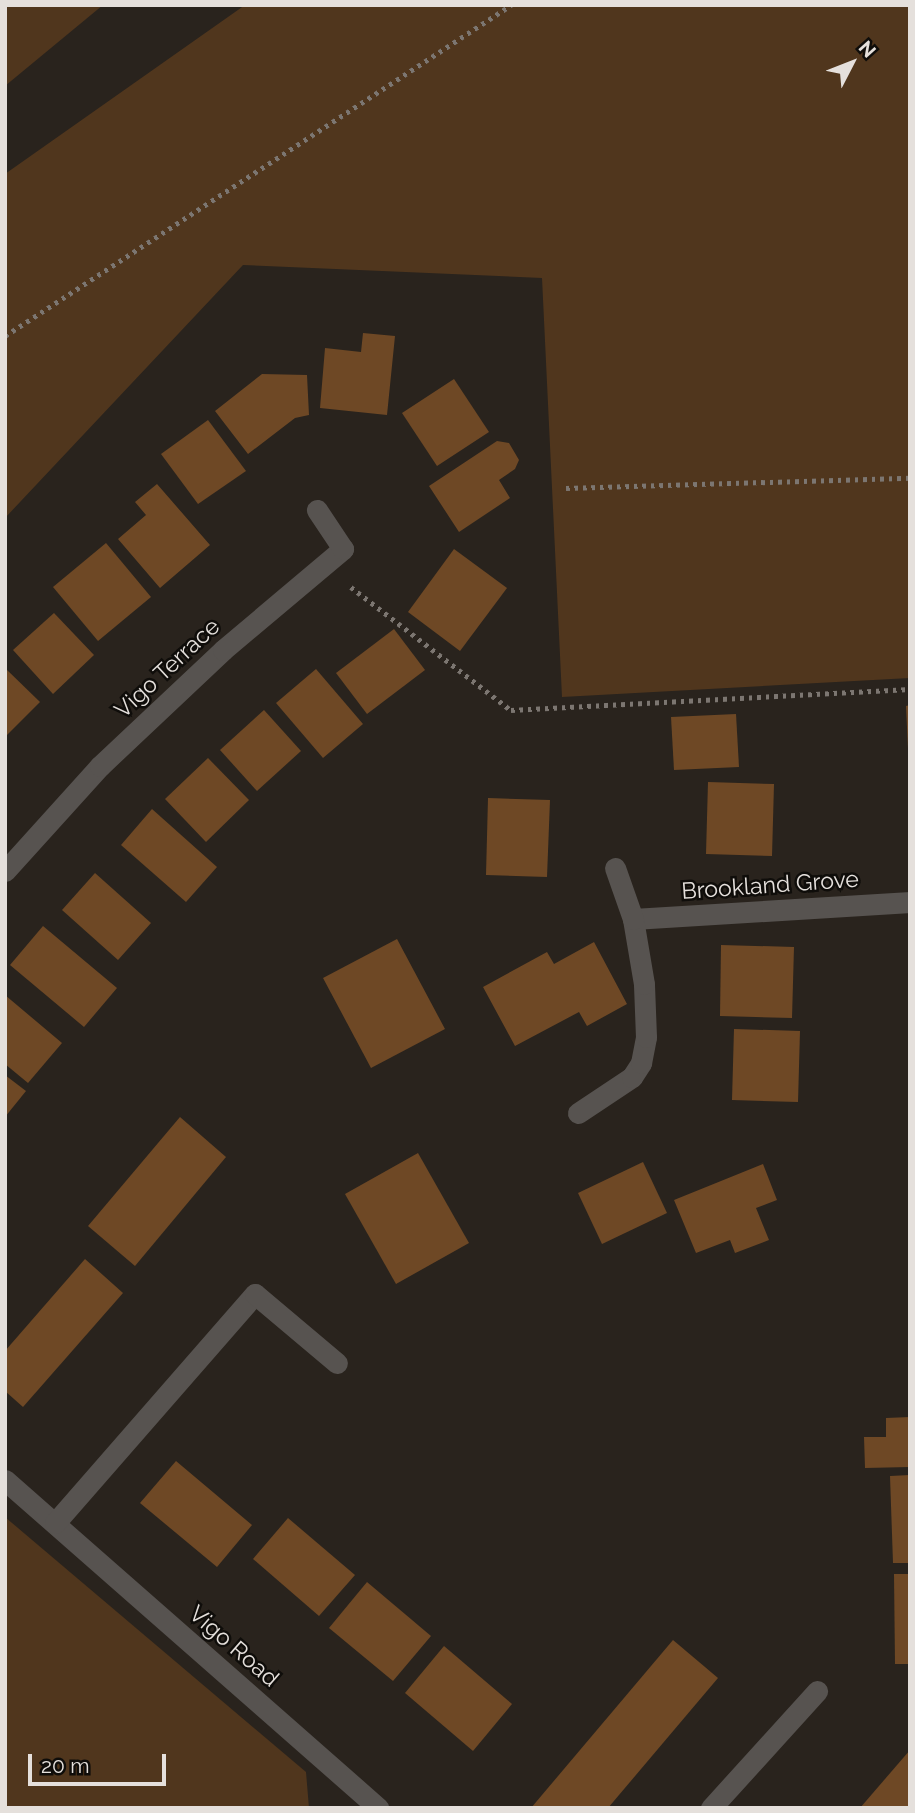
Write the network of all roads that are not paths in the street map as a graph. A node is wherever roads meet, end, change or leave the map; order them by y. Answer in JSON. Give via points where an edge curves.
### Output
{"nodes":[{"id":1,"x":317,"y":510,"type":"dead end"},
{"id":2,"x":615,"y":868,"type":"dead end"},
{"id":3,"x":5,"y":871,"type":"edge"},
{"id":4,"x":910,"y":902,"type":"edge"},
{"id":5,"x":633,"y":919,"type":"junction"},
{"id":6,"x":578,"y":1114,"type":"dead end"},
{"id":7,"x":337,"y":1363,"type":"dead end"},
{"id":8,"x":5,"y":1480,"type":"edge"},
{"id":9,"x":55,"y":1523,"type":"junction"},
{"id":10,"x":817,"y":1691,"type":"dead end"},
{"id":11,"x":378,"y":1808,"type":"edge"},
{"id":12,"x":711,"y":1808,"type":"edge"}],
"edges":[{"from":1,"to":3,"type":"street","name":"Vigo Terrace","via":[[343,549],[222,650],[100,766]]},
{"from":2,"to":5,"type":"street"},
{"from":4,"to":5,"type":"street","name":"Brookland Grove"},
{"from":5,"to":6,"type":"street","via":[[644,984],[646,1037],[641,1063],[632,1077]]},
{"from":7,"to":9,"type":"street","via":[[255,1294]]},
{"from":8,"to":9,"type":"street","name":"Vigo Road"},
{"from":9,"to":11,"type":"street","name":"Vigo Road"},
{"from":10,"to":12,"type":"street"}]}
